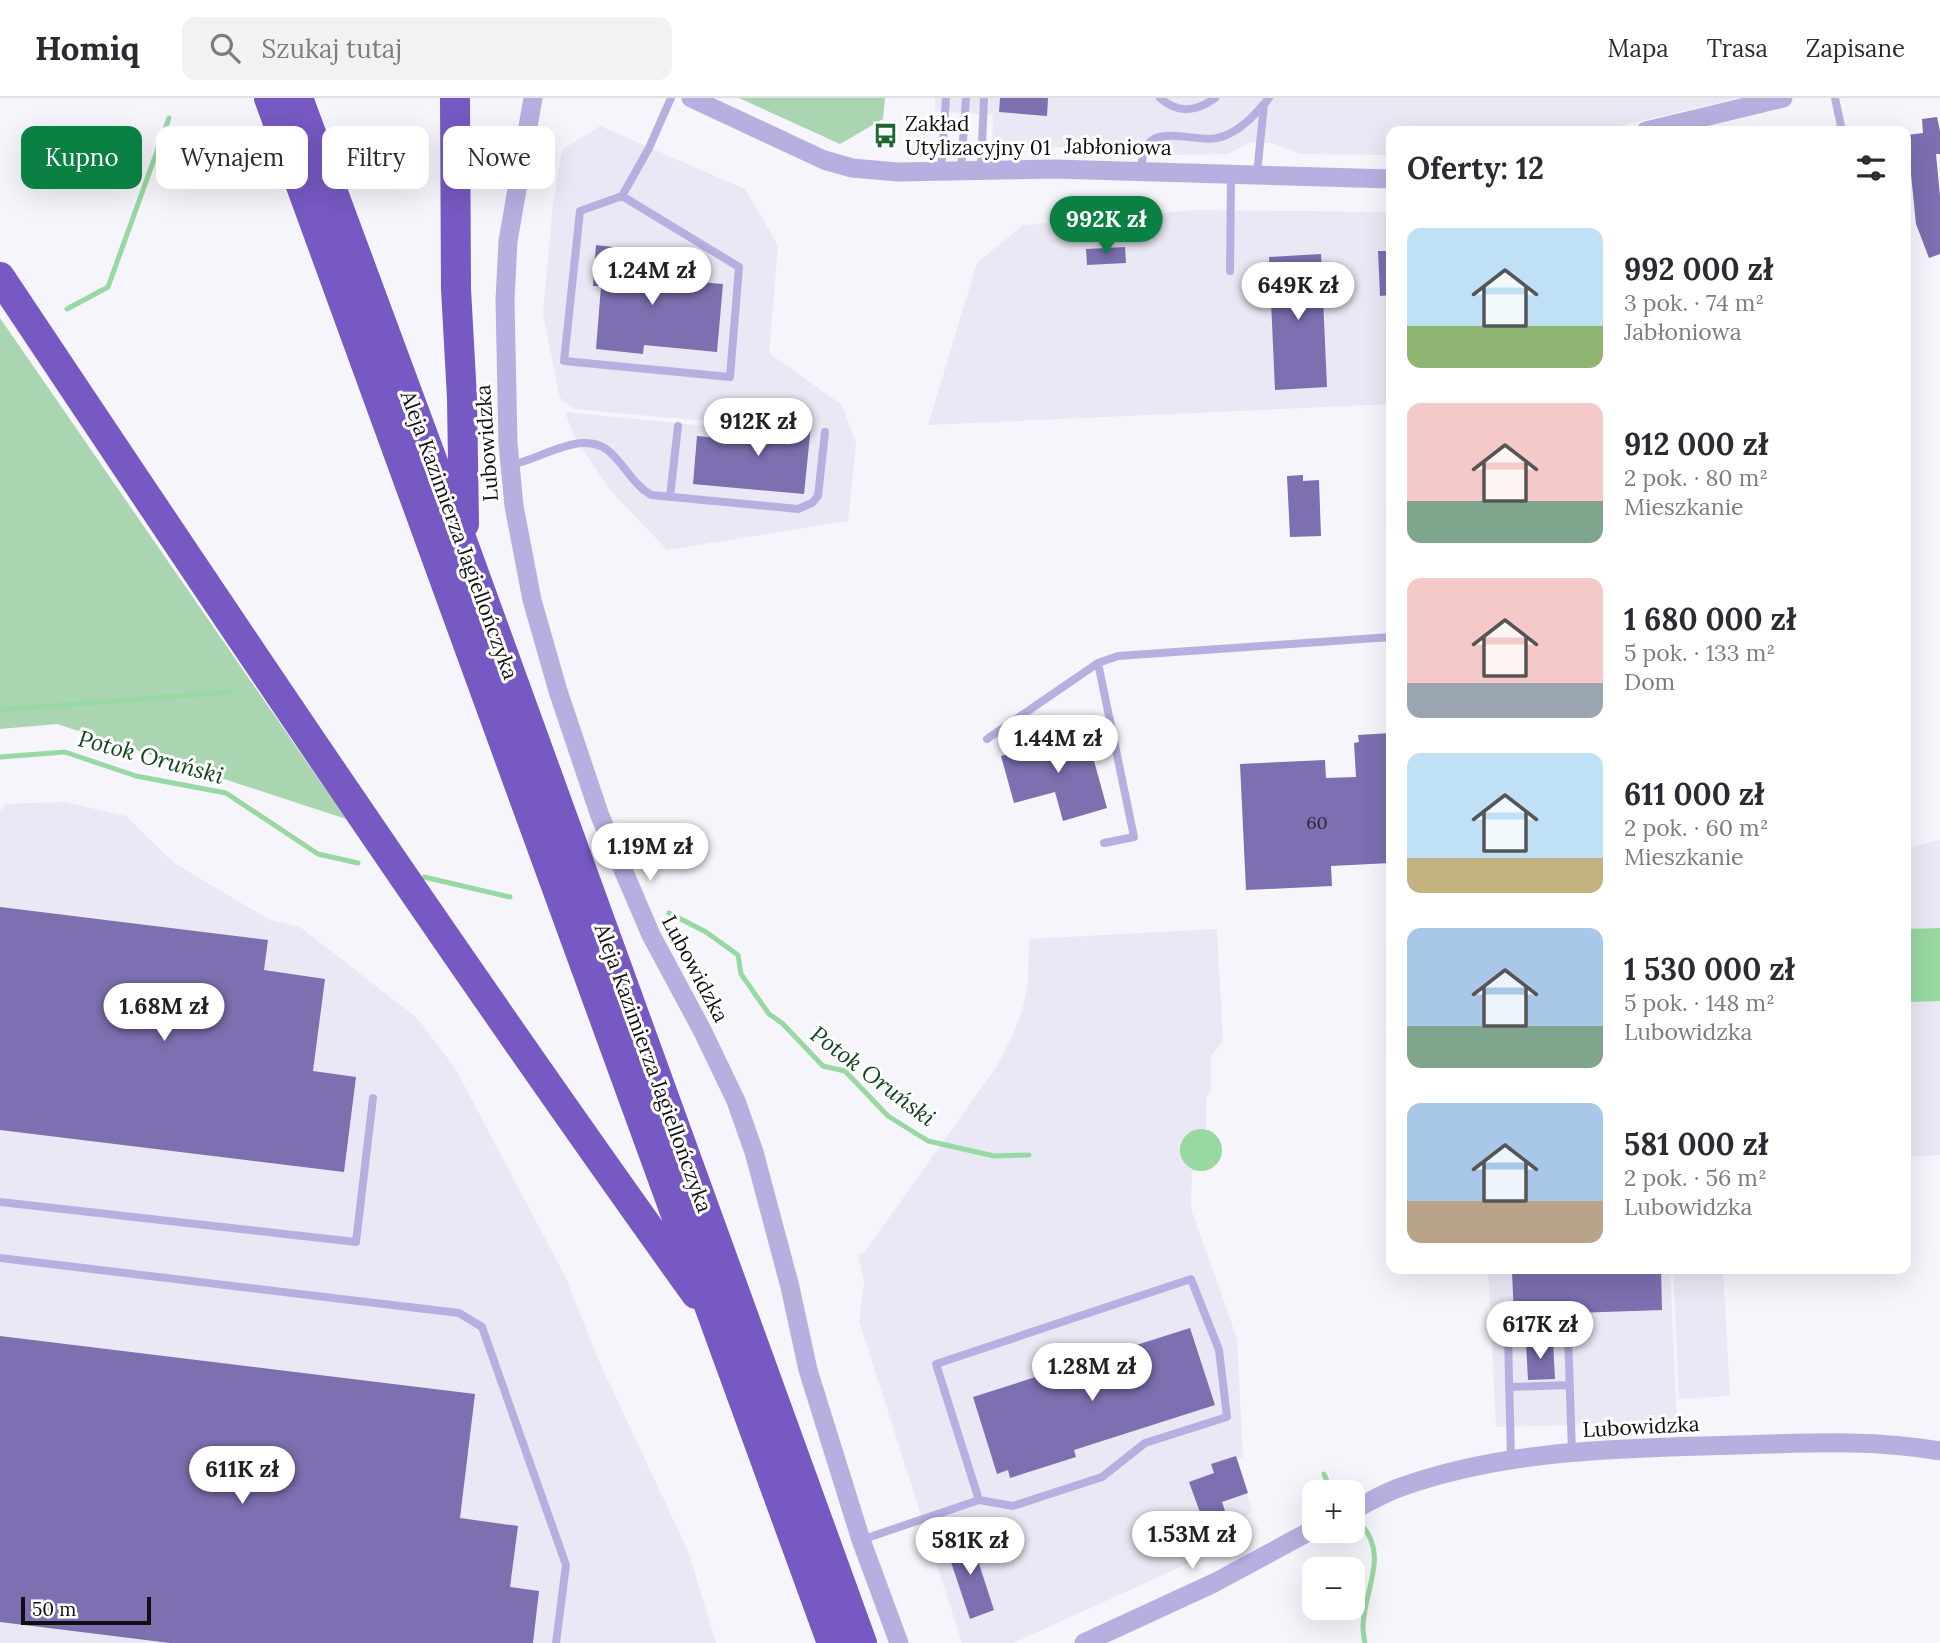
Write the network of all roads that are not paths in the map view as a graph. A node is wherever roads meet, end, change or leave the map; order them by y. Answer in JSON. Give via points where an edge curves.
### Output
{"nodes":[{"id":1,"x":269,"y":98,"type":"edge"},
{"id":2,"x":298,"y":98,"type":"edge"},
{"id":3,"x":455,"y":98,"type":"edge"},
{"id":4,"x":533,"y":98,"type":"edge"},
{"id":5,"x":671,"y":98,"type":"edge"},
{"id":6,"x":691,"y":98,"type":"edge"},
{"id":7,"x":946,"y":98,"type":"edge"},
{"id":8,"x":965,"y":98,"type":"edge"},
{"id":9,"x":984,"y":98,"type":"edge"},
{"id":10,"x":1160,"y":98,"type":"edge"},
{"id":11,"x":1215,"y":98,"type":"edge"},
{"id":12,"x":1783,"y":98,"type":"edge"},
{"id":13,"x":1835,"y":98,"type":"edge"},
{"id":14,"x":1266,"y":101,"type":"edge"},
{"id":15,"x":1667,"y":126,"type":"edge"},
{"id":16,"x":1841,"y":126,"type":"edge"},
{"id":17,"x":971,"y":170,"type":"junction"},
{"id":18,"x":941,"y":171,"type":"junction"},
{"id":19,"x":1141,"y":171,"type":"junction"},
{"id":20,"x":1231,"y":173,"type":"junction"},
{"id":21,"x":1257,"y":174,"type":"junction"},
{"id":22,"x":1386,"y":179,"type":"edge"},
{"id":23,"x":622,"y":196,"type":"junction"},
{"id":24,"x":1230,"y":271,"type":"dead end"},
{"id":25,"x":0,"y":277,"type":"edge"},
{"id":26,"x":402,"y":421,"type":"junction"},
{"id":27,"x":678,"y":426,"type":"dead end"},
{"id":28,"x":825,"y":432,"type":"dead end"},
{"id":29,"x":510,"y":465,"type":"junction"},
{"id":30,"x":670,"y":497,"type":"junction"},
{"id":31,"x":435,"y":511,"type":"junction"},
{"id":32,"x":464,"y":546,"type":"junction"},
{"id":33,"x":1386,"y":637,"type":"edge"},
{"id":34,"x":1098,"y":663,"type":"junction"},
{"id":35,"x":987,"y":739,"type":"dead end"},
{"id":36,"x":1104,"y":843,"type":"dead end"},
{"id":37,"x":373,"y":1098,"type":"dead end"},
{"id":38,"x":0,"y":1202,"type":"edge"},
{"id":39,"x":0,"y":1258,"type":"edge"},
{"id":40,"x":717,"y":1323,"type":"junction"},
{"id":41,"x":1570,"y":1385,"type":"junction"},
{"id":42,"x":1509,"y":1387,"type":"junction"},
{"id":43,"x":1940,"y":1451,"type":"edge"},
{"id":44,"x":1572,"y":1453,"type":"junction"},
{"id":45,"x":1511,"y":1459,"type":"junction"},
{"id":46,"x":979,"y":1500,"type":"junction"},
{"id":47,"x":1365,"y":1504,"type":"edge"},
{"id":48,"x":1302,"y":1535,"type":"edge"},
{"id":49,"x":861,"y":1540,"type":"junction"},
{"id":50,"x":1097,"y":1641,"type":"edge"},
{"id":51,"x":556,"y":1643,"type":"edge"},
{"id":52,"x":832,"y":1643,"type":"edge"},
{"id":53,"x":862,"y":1643,"type":"edge"},
{"id":54,"x":899,"y":1643,"type":"edge"}],
"edges":[{"from":1,"to":26,"type":"highway","name":"Aleja Kazimierza Jagiellończyka"},
{"from":2,"to":26,"type":"highway","name":"Aleja Kazimierza Jagiellończyka"},
{"from":3,"to":32,"type":"highway"},
{"from":4,"to":29,"type":"street","name":"Lubowidzka","via":[[508,241],[505,354]]},
{"from":5,"to":23,"type":"lane"},
{"from":6,"to":18,"type":"street","name":"Jabłoniowa","via":[[824,160],[852,168]]},
{"from":7,"to":18,"type":"lane"},
{"from":8,"to":17,"type":"lane"},
{"from":9,"to":17,"type":"lane"},
{"from":10,"to":11,"type":"lane","via":[[1176,109],[1189,110]]},
{"from":12,"to":15,"type":"street"},
{"from":13,"to":16,"type":"lane"},
{"from":14,"to":19,"type":"lane","via":[[1234,132],[1215,139],[1168,135],[1151,140]]},
{"from":14,"to":21,"type":"lane"},
{"from":17,"to":18,"type":"street","name":"Jabłoniowa"},
{"from":17,"to":19,"type":"street","name":"Jabłoniowa"},
{"from":19,"to":20,"type":"street","name":"Jabłoniowa"},
{"from":20,"to":21,"type":"street","name":"Jabłoniowa"},
{"from":20,"to":24,"type":"lane"},
{"from":21,"to":22,"type":"street","name":"Jabłoniowa"},
{"from":23,"to":23,"type":"lane","via":[[580,211],[564,361],[730,377],[739,267]]},
{"from":25,"to":40,"type":"highway","via":[[555,1098]]},
{"from":26,"to":26,"type":"lane","via":[[414,455]]},
{"from":26,"to":31,"type":"highway","name":"Aleja Kazimierza Jagiellończyka"},
{"from":27,"to":30,"type":"lane"},
{"from":28,"to":30,"type":"lane","via":[[818,496],[798,509]]},
{"from":29,"to":30,"type":"lane","via":[[592,442],[612,453],[647,493]]},
{"from":29,"to":49,"type":"street","name":"Lubowidzka","via":[[531,600],[566,716],[600,817],[633,895],[702,1030],[750,1139],[769,1198],[808,1370]]},
{"from":31,"to":31,"type":"lane","via":[[422,477]]},
{"from":31,"to":32,"type":"highway","name":"Aleja Kazimierza Jagiellończyka"},
{"from":31,"to":40,"type":"highway","name":"Aleja Kazimierza Jagiellończyka"},
{"from":32,"to":53,"type":"highway","name":"Aleja Kazimierza Jagiellończyka"},
{"from":33,"to":34,"type":"lane","via":[[1118,656]]},
{"from":34,"to":35,"type":"lane"},
{"from":34,"to":36,"type":"lane","via":[[1134,837]]},
{"from":37,"to":38,"type":"lane","via":[[356,1242]]},
{"from":39,"to":51,"type":"lane","via":[[459,1313],[482,1327],[566,1565]]},
{"from":40,"to":52,"type":"highway","name":"Aleja Kazimierza Jagiellończyka"},
{"from":41,"to":42,"type":"lane"},
{"from":41,"to":42,"type":"lane","via":[[1568,1335],[1508,1336]]},
{"from":41,"to":44,"type":"lane"},
{"from":42,"to":45,"type":"lane"},
{"from":43,"to":44,"type":"street","name":"Lubowidzka","via":[[1855,1441]]},
{"from":44,"to":45,"type":"street","name":"Lubowidzka"},
{"from":45,"to":47,"type":"street","name":"Lubowidzka","via":[[1443,1474]]},
{"from":46,"to":46,"type":"lane","via":[[1013,1506],[1102,1477],[1145,1443],[1227,1417],[1219,1350],[1191,1279],[936,1364]]},
{"from":46,"to":49,"type":"lane"},
{"from":48,"to":50,"type":"street"},
{"from":49,"to":54,"type":"street","name":"Lubowidzka"}]}
